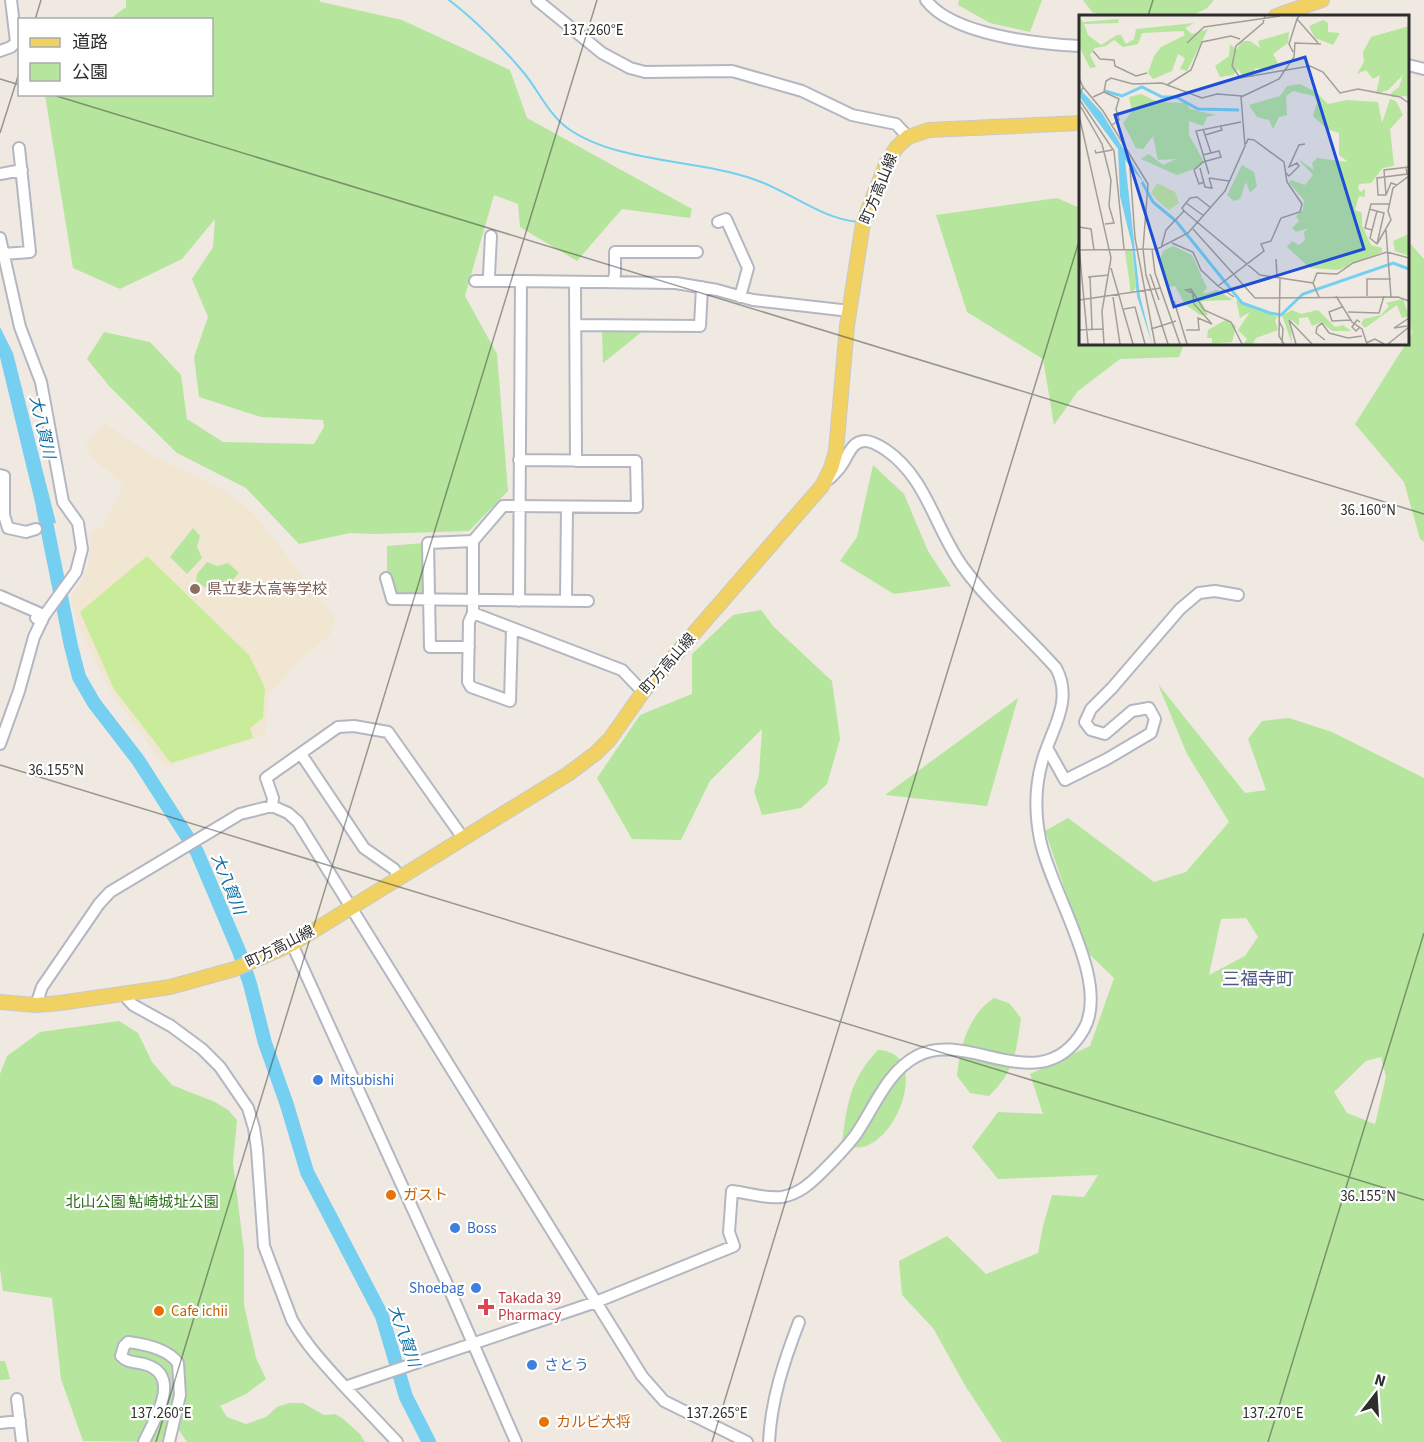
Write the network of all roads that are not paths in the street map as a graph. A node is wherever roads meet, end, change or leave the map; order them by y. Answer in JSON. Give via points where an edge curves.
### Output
{"nodes":[{"id":1,"x":11,"y":0,"type":"edge"},
{"id":2,"x":537,"y":0,"type":"edge"},
{"id":3,"x":926,"y":0,"type":"edge"},
{"id":4,"x":1322,"y":0,"type":"edge"},
{"id":5,"x":1279,"y":15,"type":"edge"},
{"id":6,"x":1079,"y":46,"type":"edge"},
{"id":7,"x":0,"y":51,"type":"edge"},
{"id":8,"x":1409,"y":65,"type":"edge"},
{"id":9,"x":1424,"y":69,"type":"edge"},
{"id":10,"x":1079,"y":123,"type":"edge"},
{"id":11,"x":908,"y":137,"type":"junction"},
{"id":12,"x":19,"y":148,"type":"dead end"},
{"id":13,"x":22,"y":170,"type":"junction"},
{"id":14,"x":0,"y":174,"type":"edge"},
{"id":15,"x":718,"y":222,"type":"dead end"},
{"id":16,"x":491,"y":236,"type":"dead end"},
{"id":17,"x":0,"y":238,"type":"edge"},
{"id":18,"x":697,"y":252,"type":"dead end"},
{"id":19,"x":3,"y":254,"type":"junction"},
{"id":20,"x":475,"y":281,"type":"dead end"},
{"id":21,"x":491,"y":281,"type":"junction"},
{"id":22,"x":520,"y":281,"type":"junction"},
{"id":23,"x":575,"y":282,"type":"junction"},
{"id":24,"x":613,"y":282,"type":"junction"},
{"id":25,"x":702,"y":287,"type":"junction"},
{"id":26,"x":740,"y":297,"type":"junction"},
{"id":27,"x":850,"y":312,"type":"junction"},
{"id":28,"x":575,"y":325,"type":"junction"},
{"id":29,"x":519,"y":460,"type":"junction"},
{"id":30,"x":576,"y":460,"type":"junction"},
{"id":31,"x":0,"y":475,"type":"edge"},
{"id":32,"x":822,"y":486,"type":"junction"},
{"id":33,"x":520,"y":507,"type":"junction"},
{"id":34,"x":567,"y":507,"type":"junction"},
{"id":35,"x":36,"y":529,"type":"dead end"},
{"id":36,"x":473,"y":541,"type":"junction"},
{"id":37,"x":386,"y":578,"type":"dead end"},
{"id":38,"x":1238,"y":595,"type":"dead end"},
{"id":39,"x":0,"y":596,"type":"edge"},
{"id":40,"x":429,"y":600,"type":"junction"},
{"id":41,"x":472,"y":600,"type":"junction"},
{"id":42,"x":519,"y":601,"type":"junction"},
{"id":43,"x":567,"y":601,"type":"junction"},
{"id":44,"x":588,"y":601,"type":"dead end"},
{"id":45,"x":473,"y":613,"type":"junction"},
{"id":46,"x":43,"y":619,"type":"junction"},
{"id":47,"x":512,"y":629,"type":"junction"},
{"id":48,"x":469,"y":647,"type":"junction"},
{"id":49,"x":643,"y":692,"type":"junction"},
{"id":50,"x":0,"y":744,"type":"edge"},
{"id":51,"x":1047,"y":748,"type":"junction"},
{"id":52,"x":301,"y":754,"type":"junction"},
{"id":53,"x":272,"y":806,"type":"junction"},
{"id":54,"x":464,"y":838,"type":"junction"},
{"id":55,"x":399,"y":878,"type":"junction"},
{"id":56,"x":352,"y":907,"type":"junction"},
{"id":57,"x":292,"y":944,"type":"junction"},
{"id":58,"x":123,"y":994,"type":"junction"},
{"id":59,"x":0,"y":1002,"type":"edge"},
{"id":60,"x":36,"y":1005,"type":"junction"},
{"id":61,"x":596,"y":1302,"type":"junction"},
{"id":62,"x":799,"y":1322,"type":"dead end"},
{"id":63,"x":471,"y":1343,"type":"junction"},
{"id":64,"x":345,"y":1387,"type":"junction"},
{"id":65,"x":17,"y":1399,"type":"dead end"},
{"id":66,"x":20,"y":1421,"type":"junction"},
{"id":67,"x":0,"y":1423,"type":"edge"},
{"id":68,"x":22,"y":1442,"type":"edge"},
{"id":69,"x":144,"y":1442,"type":"edge"},
{"id":70,"x":169,"y":1442,"type":"edge"},
{"id":71,"x":397,"y":1442,"type":"edge"},
{"id":72,"x":516,"y":1442,"type":"edge"},
{"id":73,"x":747,"y":1442,"type":"edge"},
{"id":74,"x":769,"y":1442,"type":"edge"}],
"edges":[{"from":1,"to":7,"type":"street","via":[[16,42]]},
{"from":2,"to":11,"type":"street","via":[[602,52],[630,68],[645,72],[743,73],[802,91],[852,115],[896,124]]},
{"from":3,"to":6,"type":"street","via":[[943,16],[962,25],[996,35]]},
{"from":4,"to":5,"type":"main road"},
{"from":8,"to":9,"type":"street"},
{"from":10,"to":11,"type":"main road","name":"町方高山線","via":[[929,129]]},
{"from":11,"to":27,"type":"main road","name":"町方高山線","via":[[887,162],[863,223]]},
{"from":12,"to":13,"type":"street"},
{"from":13,"to":14,"type":"street"},
{"from":13,"to":19,"type":"street","via":[[30,252]]},
{"from":15,"to":26,"type":"street","via":[[726,219],[748,268]]},
{"from":16,"to":21,"type":"street"},
{"from":17,"to":19,"type":"street"},
{"from":18,"to":24,"type":"street","via":[[615,252]]},
{"from":19,"to":46,"type":"street","via":[[20,327],[41,382],[63,502],[82,537],[74,577]]},
{"from":20,"to":21,"type":"street"},
{"from":21,"to":22,"type":"street"},
{"from":22,"to":23,"type":"street"},
{"from":22,"to":29,"type":"street"},
{"from":23,"to":24,"type":"street"},
{"from":23,"to":28,"type":"street"},
{"from":24,"to":25,"type":"street"},
{"from":25,"to":26,"type":"street"},
{"from":25,"to":28,"type":"street","via":[[700,326]]},
{"from":26,"to":27,"type":"street"},
{"from":27,"to":32,"type":"main road","name":"町方高山線","via":[[836,451]]},
{"from":28,"to":30,"type":"street"},
{"from":29,"to":30,"type":"street"},
{"from":29,"to":33,"type":"street"},
{"from":30,"to":34,"type":"street","via":[[636,461],[637,507]]},
{"from":31,"to":35,"type":"street","via":[[4,476],[8,528],[26,532]]},
{"from":32,"to":49,"type":"main road","name":"町方高山線"},
{"from":32,"to":51,"type":"street","via":[[858,442],[880,446],[906,468],[963,567],[1056,668],[1063,683],[1064,704]]},
{"from":33,"to":34,"type":"street"},
{"from":33,"to":36,"type":"street","via":[[503,506]]},
{"from":33,"to":42,"type":"street"},
{"from":34,"to":43,"type":"street"},
{"from":36,"to":40,"type":"street","via":[[428,543]]},
{"from":36,"to":41,"type":"street"},
{"from":37,"to":40,"type":"street","via":[[392,599]]},
{"from":38,"to":51,"type":"street","via":[[1199,592],[1091,709],[1085,722],[1091,730],[1105,734],[1132,711],[1149,708],[1155,719],[1150,733],[1065,780]]},
{"from":39,"to":46,"type":"street","via":[[39,613],[36,618]]},
{"from":40,"to":41,"type":"street"},
{"from":40,"to":48,"type":"street","via":[[430,647]]},
{"from":41,"to":42,"type":"street"},
{"from":41,"to":45,"type":"street"},
{"from":42,"to":43,"type":"street"},
{"from":43,"to":44,"type":"street"},
{"from":45,"to":47,"type":"street"},
{"from":45,"to":48,"type":"street"},
{"from":46,"to":50,"type":"street"},
{"from":47,"to":48,"type":"street","via":[[510,700],[471,687]]},
{"from":47,"to":49,"type":"street","via":[[622,670]]},
{"from":49,"to":54,"type":"main road","name":"町方高山線","via":[[596,753]]},
{"from":51,"to":61,"type":"street","via":[[1039,780],[1039,830],[1052,880],[1089,979],[1091,1008],[1080,1035],[1057,1056],[1029,1063],[941,1049],[920,1054],[895,1074],[854,1137],[805,1187],[791,1195],[772,1198],[732,1191],[729,1232],[734,1246]]},
{"from":52,"to":53,"type":"street","via":[[266,778]]},
{"from":52,"to":54,"type":"street","via":[[339,727],[388,732]]},
{"from":52,"to":55,"type":"street","via":[[364,848],[394,869]]},
{"from":53,"to":56,"type":"street","via":[[298,822]]},
{"from":53,"to":60,"type":"street","via":[[240,814],[105,898],[42,987]]},
{"from":54,"to":55,"type":"main road","name":"町方高山線"},
{"from":55,"to":56,"type":"main road","name":"町方高山線"},
{"from":56,"to":57,"type":"main road","name":"町方高山線"},
{"from":56,"to":61,"type":"street"},
{"from":57,"to":58,"type":"main road","name":"町方高山線","via":[[222,974]]},
{"from":57,"to":63,"type":"street"},
{"from":58,"to":60,"type":"main road","name":"町方高山線"},
{"from":58,"to":64,"type":"street","via":[[133,1005],[202,1049],[244,1100],[257,1149],[264,1246],[298,1331]]},
{"from":59,"to":60,"type":"main road","name":"町方高山線"},
{"from":61,"to":63,"type":"street"},
{"from":61,"to":73,"type":"street","via":[[658,1397]]},
{"from":62,"to":74,"type":"street","via":[[778,1383]]},
{"from":63,"to":64,"type":"street"},
{"from":63,"to":72,"type":"street"},
{"from":64,"to":71,"type":"street"},
{"from":65,"to":66,"type":"street"},
{"from":66,"to":67,"type":"street"},
{"from":66,"to":68,"type":"street"},
{"from":69,"to":70,"type":"street","via":[[165,1386],[156,1369],[124,1360],[121,1356],[128,1342],[158,1349],[178,1363],[180,1395]]}]}
